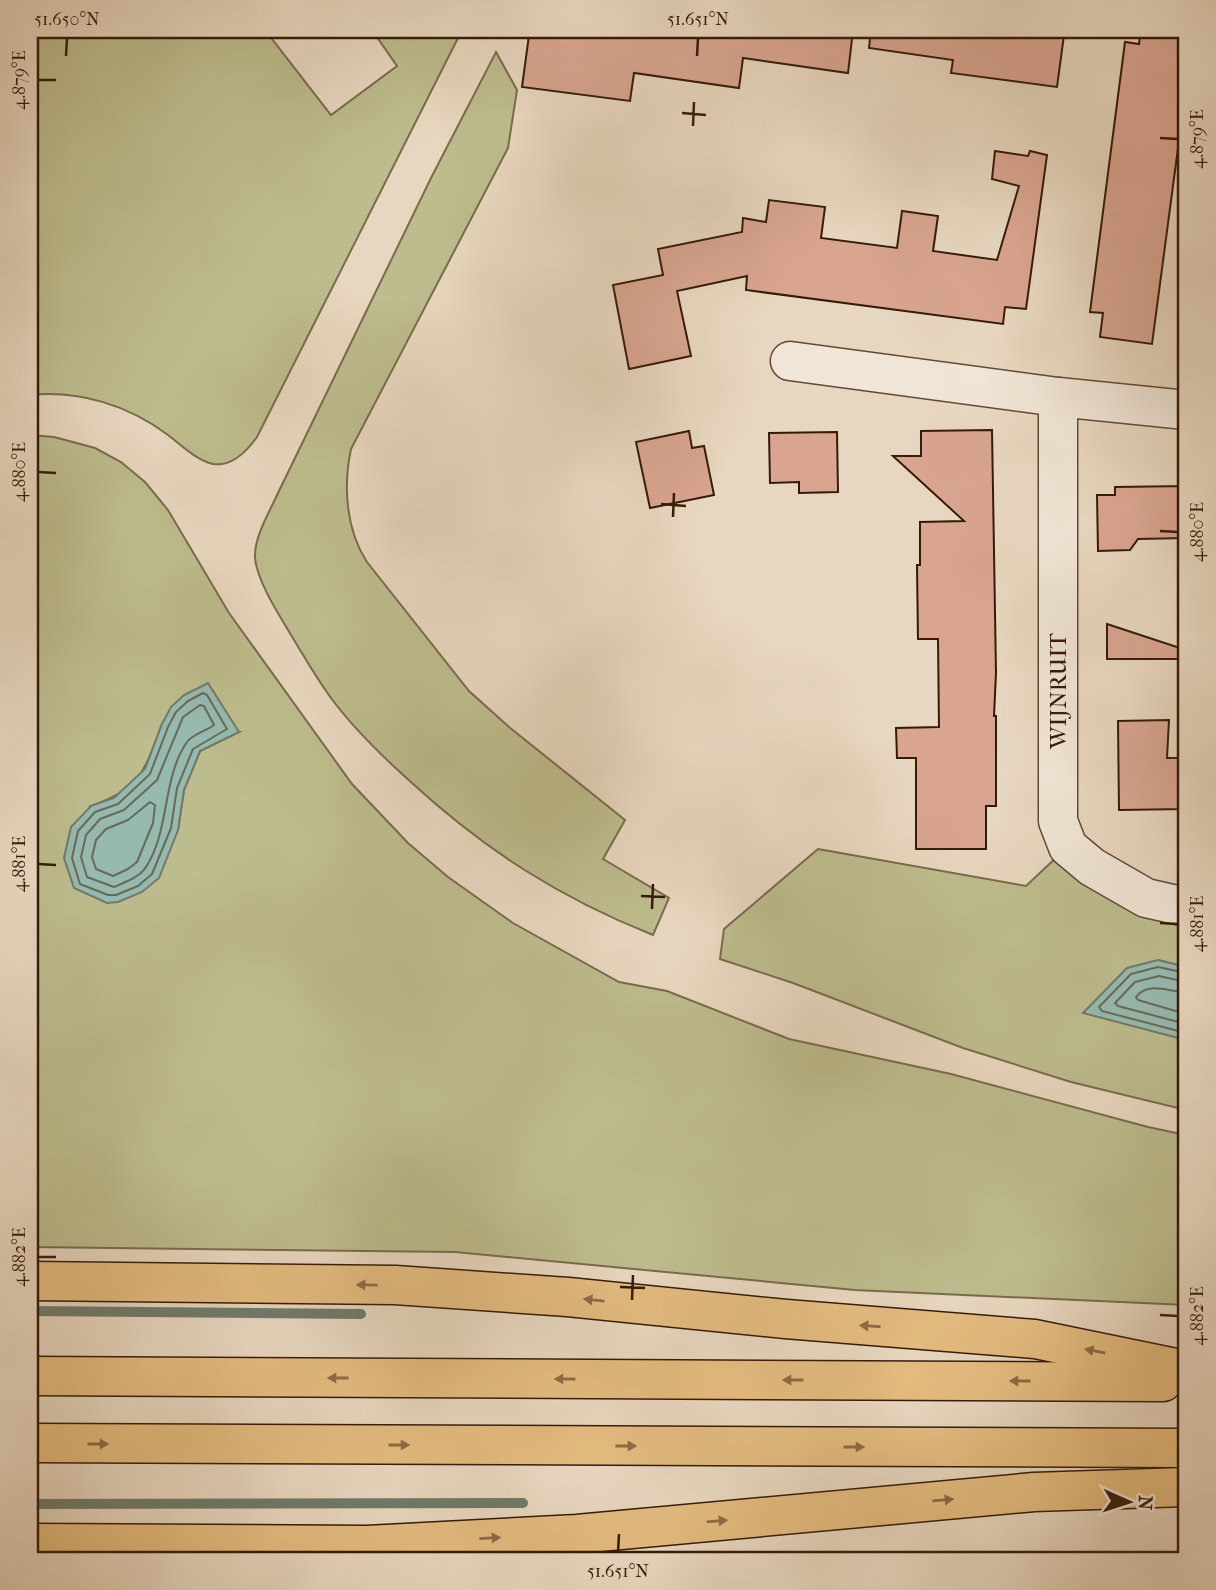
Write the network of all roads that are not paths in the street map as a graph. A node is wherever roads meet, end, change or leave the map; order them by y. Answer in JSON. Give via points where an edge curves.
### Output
{"nodes":[{"id":1,"x":790,"y":361,"type":"dead end"},
{"id":2,"x":1058,"y":397,"type":"junction"},
{"id":3,"x":1186,"y":410,"type":"edge"},
{"id":4,"x":1186,"y":907,"type":"edge"},
{"id":5,"x":30,"y":1281,"type":"edge"},
{"id":6,"x":1186,"y":1370,"type":"edge"},
{"id":7,"x":30,"y":1376,"type":"edge"},
{"id":8,"x":1186,"y":1382,"type":"edge"},
{"id":9,"x":30,"y":1443,"type":"edge"},
{"id":10,"x":1186,"y":1448,"type":"edge"},
{"id":11,"x":1186,"y":1487,"type":"edge"},
{"id":12,"x":30,"y":1543,"type":"edge"}],
"edges":[{"from":1,"to":2,"type":"street"},
{"from":2,"to":3,"type":"street"},
{"from":2,"to":4,"type":"street","name":"WIJNRUIT","via":[[1058,821],[1068,847],[1092,867],[1146,898]]},
{"from":6,"to":5,"type":"highway","one_way":true,"via":[[1035,1339],[568,1297],[395,1285]]},
{"from":8,"to":7,"type":"highway","one_way":true},
{"from":9,"to":10,"type":"highway","one_way":true},
{"from":12,"to":11,"type":"highway","one_way":true,"via":[[366,1545],[577,1534],[1034,1492]]}]}
